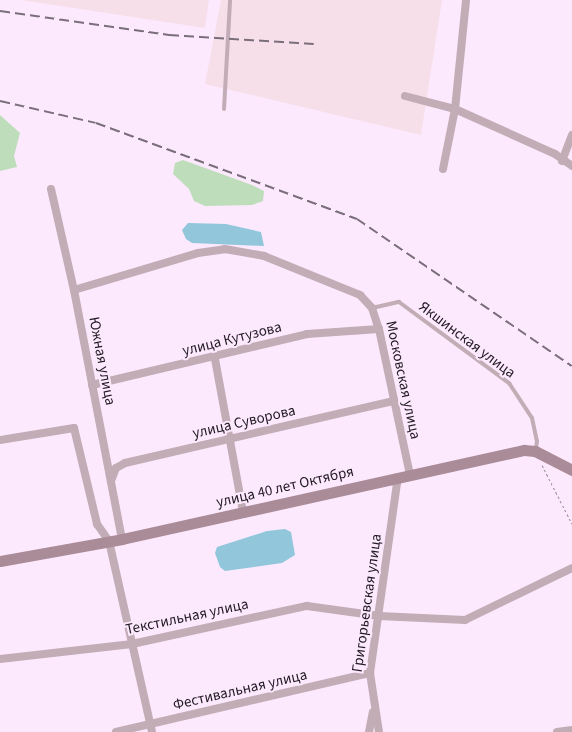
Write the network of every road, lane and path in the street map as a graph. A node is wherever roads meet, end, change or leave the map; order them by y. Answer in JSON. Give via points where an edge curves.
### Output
{"nodes":[{"id":1,"x":230,"y":0,"type":"edge"},
{"id":2,"x":466,"y":0,"type":"edge"},
{"id":3,"x":405,"y":96,"type":"dead end"},
{"id":4,"x":224,"y":109,"type":"dead end"},
{"id":5,"x":455,"y":109,"type":"junction"},
{"id":6,"x":572,"y":135,"type":"edge"},
{"id":7,"x":562,"y":161,"type":"junction"},
{"id":8,"x":572,"y":166,"type":"edge"},
{"id":9,"x":443,"y":169,"type":"dead end"},
{"id":10,"x":51,"y":189,"type":"dead end"},
{"id":11,"x":74,"y":290,"type":"junction"},
{"id":12,"x":372,"y":308,"type":"junction"},
{"id":13,"x":379,"y":328,"type":"junction"},
{"id":14,"x":215,"y":358,"type":"junction"},
{"id":15,"x":92,"y":385,"type":"junction"},
{"id":16,"x":394,"y":401,"type":"junction"},
{"id":17,"x":0,"y":440,"type":"edge"},
{"id":18,"x":232,"y":440,"type":"junction"},
{"id":19,"x":535,"y":451,"type":"junction"},
{"id":20,"x":572,"y":470,"type":"edge"},
{"id":21,"x":410,"y":475,"type":"junction"},
{"id":22,"x":398,"y":477,"type":"junction"},
{"id":23,"x":111,"y":481,"type":"junction"},
{"id":24,"x":243,"y":512,"type":"junction"},
{"id":25,"x":572,"y":524,"type":"edge"},
{"id":26,"x":122,"y":539,"type":"junction"},
{"id":27,"x":109,"y":541,"type":"junction"},
{"id":28,"x":0,"y":561,"type":"edge"},
{"id":29,"x":572,"y":568,"type":"edge"},
{"id":30,"x":379,"y":616,"type":"junction"},
{"id":31,"x":132,"y":644,"type":"junction"},
{"id":32,"x":0,"y":659,"type":"edge"},
{"id":33,"x":370,"y":673,"type":"junction"},
{"id":34,"x":374,"y":709,"type":"junction"},
{"id":35,"x":151,"y":729,"type":"edge"},
{"id":36,"x":572,"y":730,"type":"edge"},
{"id":37,"x":116,"y":732,"type":"edge"},
{"id":38,"x":369,"y":732,"type":"edge"},
{"id":39,"x":379,"y":732,"type":"edge"},
{"id":40,"x":557,"y":732,"type":"edge"}],
"edges":[{"from":1,"to":4,"type":"lane"},
{"from":2,"to":5,"type":"street"},
{"from":3,"to":5,"type":"street"},
{"from":5,"to":7,"type":"street","via":[[554,154]]},
{"from":5,"to":9,"type":"street"},
{"from":6,"to":7,"type":"street"},
{"from":7,"to":8,"type":"street"},
{"from":10,"to":11,"type":"street","name":"Южная улица"},
{"from":11,"to":12,"type":"street","name":"Московская улица","via":[[198,253],[225,249],[264,256],[332,282],[366,300]]},
{"from":11,"to":15,"type":"street","name":"Южная улица"},
{"from":12,"to":13,"type":"street","name":"Московская улица"},
{"from":12,"to":19,"type":"lane","name":"Якшинская улица","via":[[399,302],[509,384],[532,418],[537,440]]},
{"from":13,"to":14,"type":"street","name":"улица Кутузова","via":[[307,334],[231,350]]},
{"from":13,"to":16,"type":"street","name":"Московская улица"},
{"from":14,"to":15,"type":"street","name":"улица Кутузова"},
{"from":14,"to":18,"type":"street"},
{"from":15,"to":23,"type":"street","name":"Южная улица"},
{"from":16,"to":18,"type":"street","name":"улица Суворова"},
{"from":16,"to":21,"type":"street","name":"Московская улица"},
{"from":17,"to":27,"type":"street","via":[[74,428],[97,524]]},
{"from":18,"to":23,"type":"street","name":"улица Суворова","via":[[125,463],[116,468]]},
{"from":18,"to":24,"type":"street"},
{"from":19,"to":20,"type":"street"},
{"from":19,"to":21,"type":"street","name":"улица 40 лет Октября","via":[[524,450]]},
{"from":19,"to":25,"type":"path"},
{"from":21,"to":22,"type":"street","name":"улица 40 лет Октября"},
{"from":22,"to":24,"type":"street","name":"улица 40 лет Октября"},
{"from":22,"to":30,"type":"street","name":"Григорьевская улица"},
{"from":23,"to":26,"type":"street","name":"Южная улица"},
{"from":24,"to":26,"type":"street","name":"улица 40 лет Октября"},
{"from":26,"to":27,"type":"street","name":"улица 40 лет Октября"},
{"from":27,"to":28,"type":"street","name":"улица 40 лет Октября"},
{"from":27,"to":31,"type":"street"},
{"from":29,"to":30,"type":"street","name":"Текстильная улица","via":[[465,620]]},
{"from":30,"to":31,"type":"street","name":"Текстильная улица","via":[[307,606]]},
{"from":30,"to":33,"type":"street","name":"Григорьевская улица"},
{"from":31,"to":32,"type":"street","name":"Текстильная улица"},
{"from":31,"to":35,"type":"street"},
{"from":33,"to":34,"type":"street","name":"Григорьевская улица"},
{"from":33,"to":35,"type":"street","name":"Фестивальная улица"},
{"from":34,"to":38,"type":"street"},
{"from":34,"to":39,"type":"street","name":"Григорьевская улица"},
{"from":35,"to":37,"type":"street","name":"Фестивальная улица"},
{"from":36,"to":40,"type":"street"}]}
